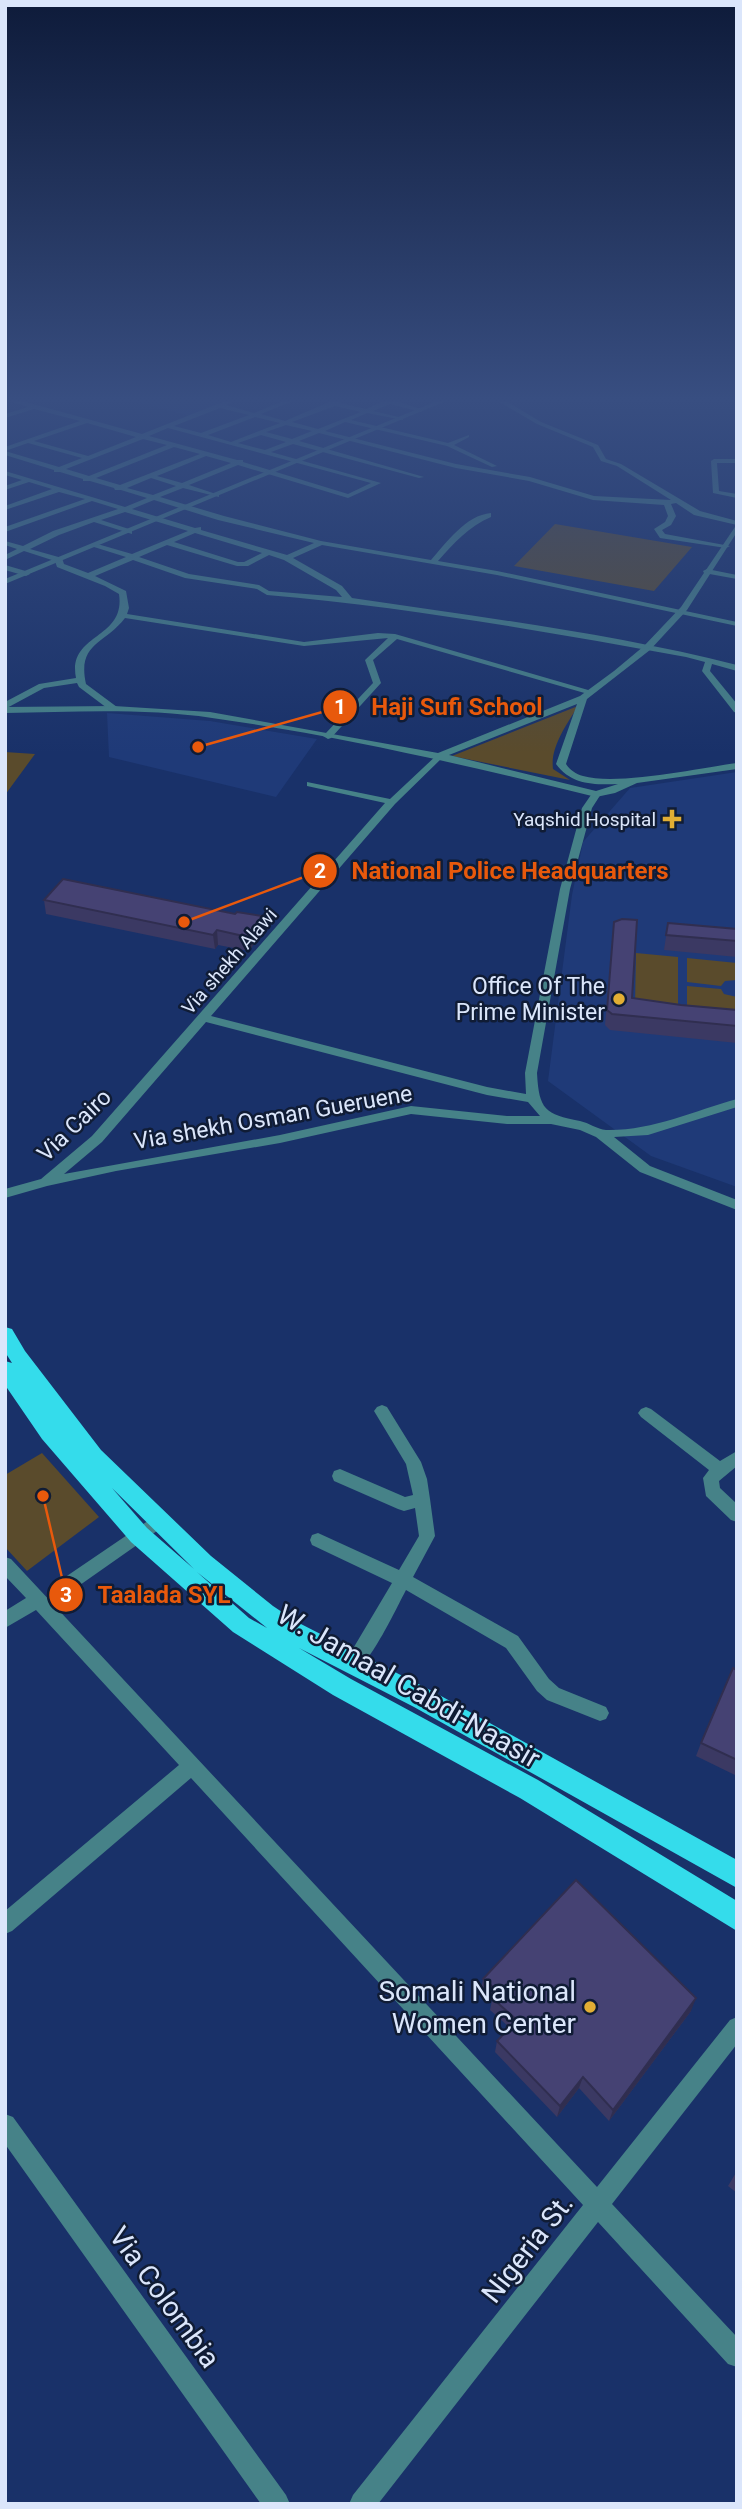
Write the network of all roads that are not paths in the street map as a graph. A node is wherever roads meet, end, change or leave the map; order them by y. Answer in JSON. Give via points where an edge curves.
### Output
{"nodes":[{"id":1,"x":38,"y":518,"type":"edge"},
{"id":2,"x":88,"y":518,"type":"edge"},
{"id":3,"x":100,"y":518,"type":"edge"},
{"id":4,"x":159,"y":518,"type":"edge"},
{"id":5,"x":221,"y":518,"type":"joint"},
{"id":6,"x":480,"y":518,"type":"edge"},
{"id":7,"x":671,"y":518,"type":"edge"},
{"id":8,"x":715,"y":518,"type":"edge"},
{"id":9,"x":162,"y":519,"type":"junction"},
{"id":10,"x":5,"y":520,"type":"edge"},
{"id":11,"x":95,"y":520,"type":"junction"},
{"id":12,"x":737,"y":524,"type":"edge"},
{"id":13,"x":19,"y":525,"type":"junction"},
{"id":14,"x":5,"y":530,"type":"edge"},
{"id":15,"x":196,"y":530,"type":"junction"},
{"id":16,"x":266,"y":530,"type":"junction"},
{"id":17,"x":129,"y":532,"type":"junction"},
{"id":18,"x":735,"y":536,"type":"edge"},
{"id":19,"x":166,"y":541,"type":"junction"},
{"id":20,"x":237,"y":542,"type":"junction"},
{"id":21,"x":5,"y":543,"type":"edge"},
{"id":22,"x":321,"y":543,"type":"junction"},
{"id":23,"x":97,"y":545,"type":"junction"},
{"id":24,"x":726,"y":546,"type":"junction"},
{"id":25,"x":23,"y":549,"type":"junction"},
{"id":26,"x":269,"y":552,"type":"junction"},
{"id":27,"x":133,"y":556,"type":"junction"},
{"id":28,"x":5,"y":558,"type":"edge"},
{"id":29,"x":287,"y":558,"type":"junction"},
{"id":30,"x":59,"y":560,"type":"junction"},
{"id":31,"x":433,"y":562,"type":"junction"},
{"id":32,"x":5,"y":567,"type":"edge"},
{"id":33,"x":708,"y":572,"type":"junction"},
{"id":34,"x":26,"y":574,"type":"junction"},
{"id":35,"x":88,"y":576,"type":"junction"},
{"id":36,"x":737,"y":577,"type":"edge"},
{"id":37,"x":5,"y":582,"type":"edge"},
{"id":38,"x":349,"y":600,"type":"junction"},
{"id":39,"x":680,"y":612,"type":"junction"},
{"id":40,"x":125,"y":616,"type":"junction"},
{"id":41,"x":737,"y":624,"type":"edge"},
{"id":42,"x":395,"y":636,"type":"junction"},
{"id":43,"x":647,"y":648,"type":"junction"},
{"id":44,"x":709,"y":662,"type":"junction"},
{"id":45,"x":737,"y":668,"type":"edge"},
{"id":46,"x":80,"y":680,"type":"junction"},
{"id":47,"x":587,"y":695,"type":"junction"},
{"id":48,"x":5,"y":708,"type":"edge"},
{"id":49,"x":114,"y":709,"type":"junction"},
{"id":50,"x":737,"y":710,"type":"edge"},
{"id":51,"x":328,"y":736,"type":"junction"},
{"id":52,"x":439,"y":756,"type":"junction"},
{"id":53,"x":737,"y":766,"type":"edge"},
{"id":54,"x":635,"y":780,"type":"junction"},
{"id":55,"x":310,"y":783,"type":"dead end"},
{"id":56,"x":596,"y":794,"type":"junction"},
{"id":57,"x":392,"y":802,"type":"junction"},
{"id":58,"x":203,"y":1018,"type":"junction"},
{"id":59,"x":132,"y":1098,"type":"joint"},
{"id":60,"x":532,"y":1099,"type":"junction"},
{"id":61,"x":737,"y":1103,"type":"edge"},
{"id":62,"x":551,"y":1120,"type":"junction"},
{"id":63,"x":601,"y":1134,"type":"junction"},
{"id":64,"x":46,"y":1182,"type":"junction"},
{"id":65,"x":5,"y":1194,"type":"edge"},
{"id":66,"x":737,"y":1205,"type":"edge"},
{"id":67,"x":5,"y":1334,"type":"edge"},
{"id":68,"x":9,"y":1362,"type":"edge"},
{"id":69,"x":382,"y":1412,"type":"dead end"},
{"id":70,"x":646,"y":1413,"type":"dead end"},
{"id":71,"x":737,"y":1457,"type":"edge"},
{"id":72,"x":719,"y":1469,"type":"junction"},
{"id":73,"x":340,"y":1476,"type":"dead end"},
{"id":74,"x":422,"y":1499,"type":"junction"},
{"id":75,"x":737,"y":1515,"type":"edge"},
{"id":76,"x":149,"y":1528,"type":"junction"},
{"id":77,"x":318,"y":1540,"type":"dead end"},
{"id":78,"x":5,"y":1564,"type":"edge"},
{"id":79,"x":403,"y":1580,"type":"junction"},
{"id":80,"x":64,"y":1587,"type":"dead end"},
{"id":81,"x":36,"y":1601,"type":"junction"},
{"id":82,"x":5,"y":1620,"type":"edge"},
{"id":83,"x":354,"y":1663,"type":"junction"},
{"id":84,"x":342,"y":1687,"type":"junction"},
{"id":85,"x":600,"y":1713,"type":"dead end"},
{"id":86,"x":190,"y":1767,"type":"junction"},
{"id":87,"x":737,"y":1875,"type":"edge"},
{"id":88,"x":737,"y":1917,"type":"edge"},
{"id":89,"x":5,"y":1924,"type":"edge"},
{"id":90,"x":737,"y":2027,"type":"edge"},
{"id":91,"x":5,"y":2124,"type":"edge"},
{"id":92,"x":598,"y":2205,"type":"junction"},
{"id":93,"x":737,"y":2355,"type":"edge"},
{"id":94,"x":277,"y":2504,"type":"edge"},
{"id":95,"x":362,"y":2504,"type":"edge"}],
"edges":[{"from":1,"to":13,"type":"street"},
{"from":2,"to":11,"type":"street"},
{"from":3,"to":11,"type":"street"},
{"from":4,"to":9,"type":"street"},
{"from":5,"to":15,"type":"street"},
{"from":5,"to":16,"type":"street"},
{"from":6,"to":31,"type":"street"},
{"from":7,"to":24,"type":"street","via":[[659,529],[663,536]]},
{"from":8,"to":12,"type":"street"},
{"from":9,"to":15,"type":"street"},
{"from":9,"to":17,"type":"street"},
{"from":10,"to":13,"type":"street"},
{"from":11,"to":17,"type":"street"},
{"from":11,"to":25,"type":"street"},
{"from":12,"to":18,"type":"street"},
{"from":13,"to":14,"type":"street"},
{"from":15,"to":19,"type":"street"},
{"from":15,"to":20,"type":"street"},
{"from":16,"to":20,"type":"street"},
{"from":16,"to":22,"type":"street"},
{"from":17,"to":23,"type":"street"},
{"from":18,"to":24,"type":"street"},
{"from":19,"to":26,"type":"street","via":[[237,564]]},
{"from":19,"to":27,"type":"street"},
{"from":20,"to":26,"type":"street"},
{"from":21,"to":25,"type":"street"},
{"from":22,"to":29,"type":"street"},
{"from":22,"to":31,"type":"street"},
{"from":23,"to":27,"type":"street"},
{"from":23,"to":30,"type":"street"},
{"from":24,"to":33,"type":"street"},
{"from":25,"to":28,"type":"street"},
{"from":25,"to":30,"type":"street"},
{"from":26,"to":29,"type":"street"},
{"from":27,"to":35,"type":"street"},
{"from":27,"to":38,"type":"street","via":[[188,576],[259,587],[267,593]]},
{"from":29,"to":38,"type":"street","via":[[339,588]]},
{"from":30,"to":34,"type":"street"},
{"from":30,"to":35,"type":"street","via":[[60,565]]},
{"from":31,"to":39,"type":"street"},
{"from":32,"to":34,"type":"street"},
{"from":33,"to":36,"type":"street"},
{"from":33,"to":39,"type":"street"},
{"from":34,"to":37,"type":"street"},
{"from":35,"to":40,"type":"street","via":[[123,593]]},
{"from":38,"to":43,"type":"street"},
{"from":39,"to":41,"type":"street"},
{"from":39,"to":43,"type":"street"},
{"from":40,"to":42,"type":"street","via":[[304,644]]},
{"from":40,"to":46,"type":"street","via":[[83,652],[78,664]]},
{"from":42,"to":47,"type":"street"},
{"from":42,"to":51,"type":"street","via":[[369,660],[377,683]]},
{"from":43,"to":44,"type":"street"},
{"from":43,"to":47,"type":"street"},
{"from":44,"to":45,"type":"street"},
{"from":44,"to":50,"type":"street","via":[[706,671]]},
{"from":46,"to":48,"type":"street","via":[[42,686]]},
{"from":46,"to":49,"type":"street","via":[[88,692]]},
{"from":47,"to":52,"type":"street"},
{"from":47,"to":54,"type":"street","via":[[561,764],[564,770],[589,780]]},
{"from":48,"to":49,"type":"street"},
{"from":49,"to":51,"type":"street","via":[[210,715]]},
{"from":51,"to":52,"type":"street"},
{"from":52,"to":56,"type":"street"},
{"from":52,"to":57,"type":"street","name":"Via shekh Alawi"},
{"from":53,"to":54,"type":"street"},
{"from":54,"to":56,"type":"street"},
{"from":55,"to":57,"type":"street"},
{"from":56,"to":60,"type":"street","via":[[583,817],[565,888],[531,1073]]},
{"from":57,"to":58,"type":"street","name":"Via shekh Alawi"},
{"from":58,"to":59,"type":"street","name":"Via shekh Alawi"},
{"from":58,"to":60,"type":"street"},
{"from":59,"to":64,"type":"street","name":"Via Cairo","via":[[97,1139]]},
{"from":60,"to":62,"type":"street"},
{"from":61,"to":63,"type":"street","via":[[648,1131]]},
{"from":62,"to":63,"type":"street","name":"Via shekh Osman Gueruene"},
{"from":62,"to":64,"type":"street","name":"Via shekh Osman Gueruene","via":[[411,1110]]},
{"from":63,"to":66,"type":"street","via":[[645,1169]]},
{"from":64,"to":65,"type":"street","name":"Via Cairo"},
{"from":67,"to":68,"type":"highway","name":"W. Jamaal Cabdi-Naasir"},
{"from":68,"to":76,"type":"highway","name":"W. Jamaal Cabdi-Naasir","via":[[50,1433]]},
{"from":69,"to":74,"type":"street","via":[[413,1462]]},
{"from":70,"to":72,"type":"street"},
{"from":71,"to":72,"type":"street"},
{"from":72,"to":75,"type":"street","via":[[711,1478],[712,1491]]},
{"from":73,"to":74,"type":"street","via":[[404,1504]]},
{"from":74,"to":79,"type":"street","via":[[427,1536]]},
{"from":76,"to":80,"type":"street"},
{"from":76,"to":83,"type":"highway","name":"W. Jamaal Cabdi-Naasir","via":[[203,1563],[288,1630]]},
{"from":76,"to":84,"type":"highway","name":"W. Jamaal Cabdi-Naasir","via":[[241,1625]]},
{"from":77,"to":79,"type":"street"},
{"from":78,"to":81,"type":"street"},
{"from":79,"to":83,"type":"street"},
{"from":79,"to":85,"type":"street","via":[[512,1642],[553,1694]]},
{"from":81,"to":82,"type":"street"},
{"from":81,"to":86,"type":"street"},
{"from":83,"to":84,"type":"highway"},
{"from":83,"to":87,"type":"highway","name":"W. Jamaal Cabdi-Naasir"},
{"from":84,"to":88,"type":"highway","name":"W. Jamaal Cabdi-Naasir","via":[[529,1789]]},
{"from":86,"to":89,"type":"street"},
{"from":86,"to":92,"type":"street"},
{"from":90,"to":92,"type":"street","name":"Nigeria St."},
{"from":91,"to":94,"type":"street","name":"Via Colombia"},
{"from":92,"to":93,"type":"street"},
{"from":92,"to":95,"type":"street","name":"Nigeria St."}]}
